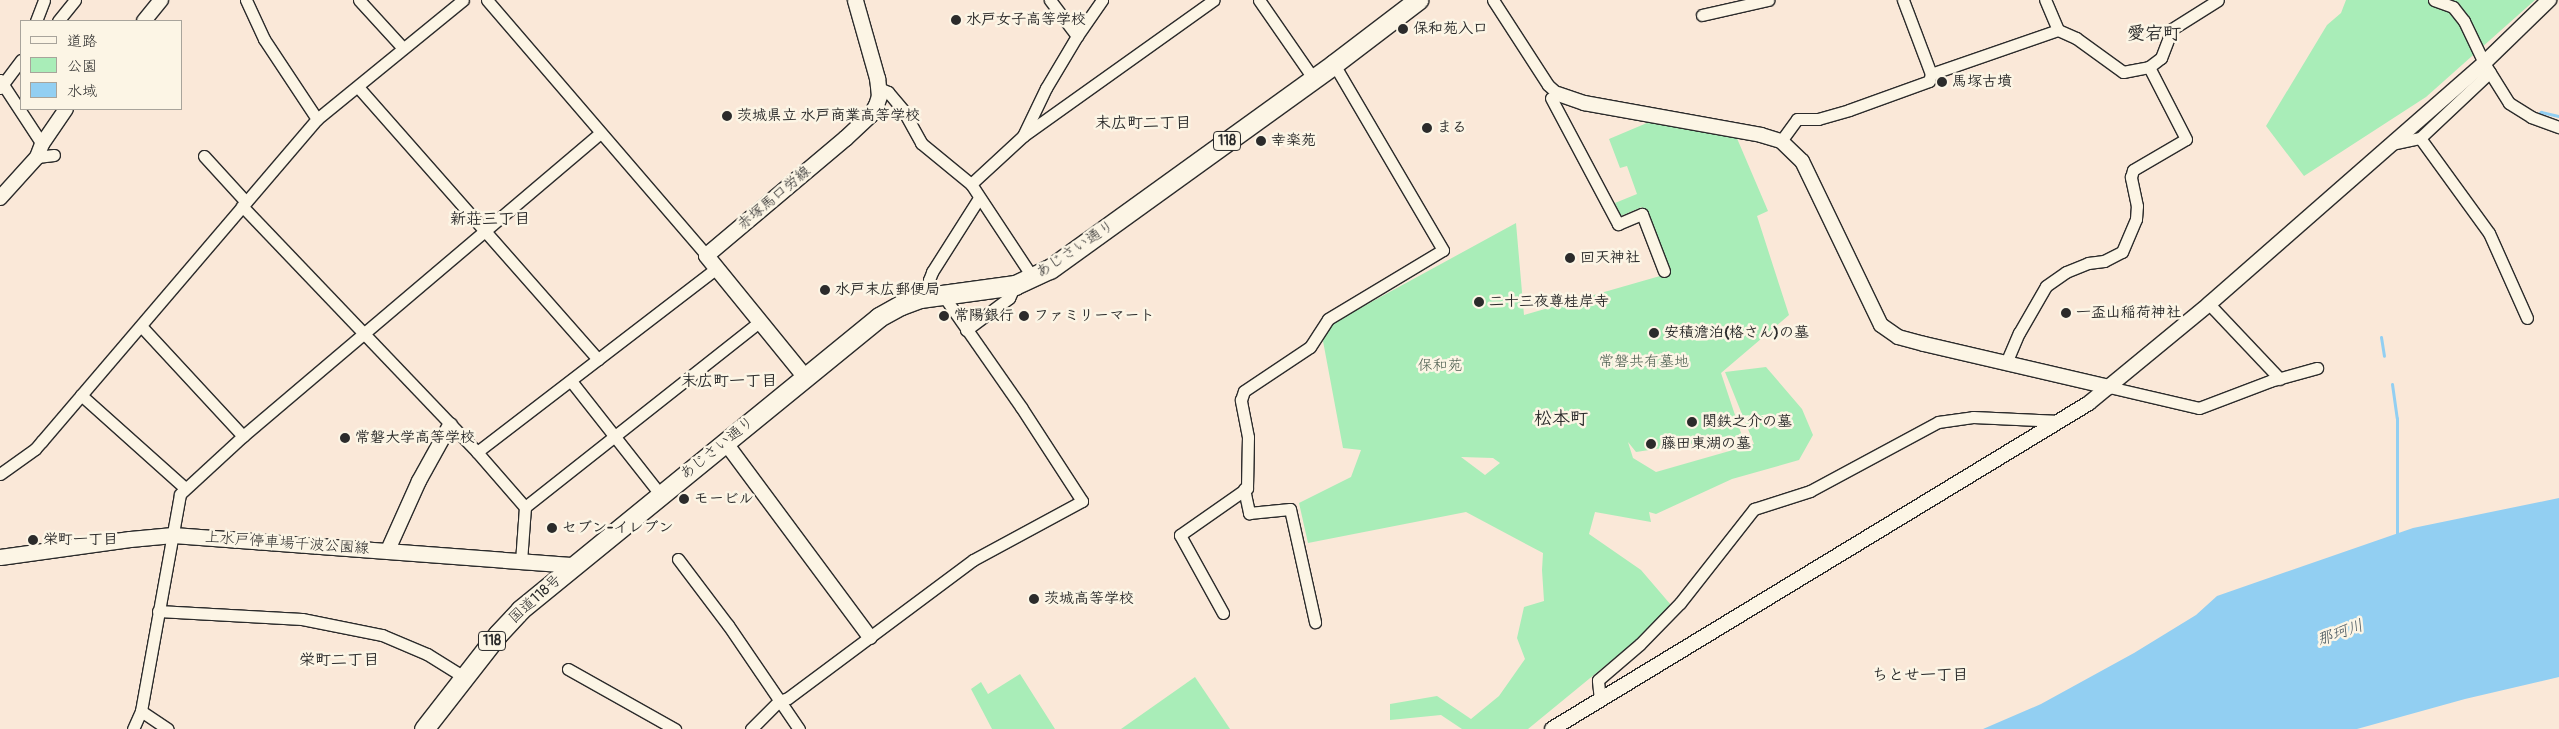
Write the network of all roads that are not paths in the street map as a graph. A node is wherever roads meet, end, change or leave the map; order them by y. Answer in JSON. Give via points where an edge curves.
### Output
{"nodes":[{"id":1,"x":44,"y":0,"type":"edge"},
{"id":2,"x":75,"y":0,"type":"edge"},
{"id":3,"x":161,"y":0,"type":"edge"},
{"id":4,"x":246,"y":0,"type":"edge"},
{"id":5,"x":359,"y":0,"type":"edge"},
{"id":6,"x":463,"y":0,"type":"edge"},
{"id":7,"x":854,"y":0,"type":"edge"},
{"id":8,"x":1050,"y":0,"type":"edge"},
{"id":9,"x":1102,"y":0,"type":"edge"},
{"id":10,"x":1214,"y":0,"type":"edge"},
{"id":11,"x":1259,"y":0,"type":"edge"},
{"id":12,"x":1418,"y":0,"type":"edge"},
{"id":13,"x":1493,"y":0,"type":"edge"},
{"id":14,"x":1768,"y":0,"type":"edge"},
{"id":15,"x":1903,"y":0,"type":"edge"},
{"id":16,"x":2045,"y":0,"type":"edge"},
{"id":17,"x":2218,"y":0,"type":"edge"},
{"id":18,"x":2434,"y":0,"type":"edge"},
{"id":19,"x":2549,"y":0,"type":"edge"},
{"id":20,"x":493,"y":2,"type":"edge"},
{"id":21,"x":448,"y":4,"type":"edge"},
{"id":22,"x":1702,"y":16,"type":"dead end"},
{"id":23,"x":36,"y":20,"type":"edge"},
{"id":24,"x":59,"y":20,"type":"edge"},
{"id":25,"x":145,"y":20,"type":"edge"},
{"id":26,"x":2058,"y":30,"type":"junction"},
{"id":27,"x":1077,"y":36,"type":"junction"},
{"id":28,"x":403,"y":48,"type":"junction"},
{"id":29,"x":20,"y":61,"type":"edge"},
{"id":30,"x":1334,"y":64,"type":"junction"},
{"id":31,"x":2149,"y":67,"type":"junction"},
{"id":32,"x":2487,"y":68,"type":"junction"},
{"id":33,"x":1931,"y":74,"type":"junction"},
{"id":34,"x":1313,"y":78,"type":"junction"},
{"id":35,"x":1,"y":84,"type":"edge"},
{"id":36,"x":358,"y":87,"type":"junction"},
{"id":37,"x":879,"y":88,"type":"junction"},
{"id":38,"x":1554,"y":96,"type":"junction"},
{"id":39,"x":65,"y":110,"type":"edge"},
{"id":40,"x":318,"y":118,"type":"junction"},
{"id":41,"x":2559,"y":127,"type":"edge"},
{"id":42,"x":600,"y":133,"type":"junction"},
{"id":43,"x":1023,"y":136,"type":"junction"},
{"id":44,"x":2420,"y":138,"type":"junction"},
{"id":45,"x":1781,"y":141,"type":"junction"},
{"id":46,"x":2391,"y":144,"type":"junction"},
{"id":47,"x":40,"y":150,"type":"junction"},
{"id":48,"x":54,"y":155,"type":"dead end"},
{"id":49,"x":204,"y":156,"type":"dead end"},
{"id":50,"x":971,"y":184,"type":"junction"},
{"id":51,"x":0,"y":198,"type":"edge"},
{"id":52,"x":978,"y":198,"type":"junction"},
{"id":53,"x":244,"y":204,"type":"junction"},
{"id":54,"x":485,"y":230,"type":"junction"},
{"id":55,"x":706,"y":255,"type":"junction"},
{"id":56,"x":717,"y":268,"type":"junction"},
{"id":57,"x":1664,"y":271,"type":"dead end"},
{"id":58,"x":1033,"y":278,"type":"junction"},
{"id":59,"x":1015,"y":285,"type":"junction"},
{"id":60,"x":936,"y":296,"type":"junction"},
{"id":61,"x":2209,"y":304,"type":"junction"},
{"id":62,"x":2527,"y":318,"type":"dead end"},
{"id":63,"x":759,"y":322,"type":"junction"},
{"id":64,"x":141,"y":326,"type":"junction"},
{"id":65,"x":966,"y":330,"type":"junction"},
{"id":66,"x":363,"y":334,"type":"junction"},
{"id":67,"x":598,"y":359,"type":"junction"},
{"id":68,"x":2006,"y":363,"type":"junction"},
{"id":69,"x":2318,"y":368,"type":"dead end"},
{"id":70,"x":805,"y":377,"type":"junction"},
{"id":71,"x":2280,"y":379,"type":"junction"},
{"id":72,"x":571,"y":381,"type":"junction"},
{"id":73,"x":2109,"y":387,"type":"junction"},
{"id":74,"x":81,"y":395,"type":"junction"},
{"id":75,"x":2060,"y":421,"type":"junction"},
{"id":76,"x":450,"y":425,"type":"junction"},
{"id":77,"x":243,"y":436,"type":"junction"},
{"id":78,"x":614,"y":437,"type":"junction"},
{"id":79,"x":725,"y":442,"type":"junction"},
{"id":80,"x":476,"y":452,"type":"junction"},
{"id":81,"x":0,"y":474,"type":"edge"},
{"id":82,"x":185,"y":488,"type":"junction"},
{"id":83,"x":1244,"y":489,"type":"junction"},
{"id":84,"x":660,"y":494,"type":"junction"},
{"id":85,"x":525,"y":506,"type":"junction"},
{"id":86,"x":172,"y":535,"type":"junction"},
{"id":87,"x":388,"y":550,"type":"junction"},
{"id":88,"x":0,"y":557,"type":"edge"},
{"id":89,"x":678,"y":559,"type":"dead end"},
{"id":90,"x":521,"y":561,"type":"junction"},
{"id":91,"x":574,"y":565,"type":"junction"},
{"id":92,"x":158,"y":611,"type":"junction"},
{"id":93,"x":1223,"y":612,"type":"dead end"},
{"id":94,"x":1315,"y":622,"type":"dead end"},
{"id":95,"x":870,"y":637,"type":"junction"},
{"id":96,"x":568,"y":670,"type":"dead end"},
{"id":97,"x":464,"y":677,"type":"junction"},
{"id":98,"x":1600,"y":700,"type":"junction"},
{"id":99,"x":779,"y":701,"type":"junction"},
{"id":100,"x":141,"y":711,"type":"junction"},
{"id":101,"x":133,"y":729,"type":"edge"},
{"id":102,"x":168,"y":729,"type":"edge"},
{"id":103,"x":424,"y":729,"type":"edge"},
{"id":104,"x":675,"y":729,"type":"edge"},
{"id":105,"x":752,"y":729,"type":"edge"},
{"id":106,"x":799,"y":729,"type":"edge"},
{"id":107,"x":1552,"y":729,"type":"edge"}],
"edges":[{"from":1,"to":23,"type":"street"},
{"from":2,"to":24,"type":"street"},
{"from":3,"to":25,"type":"street"},
{"from":4,"to":40,"type":"street","via":[[264,39]]},
{"from":5,"to":28,"type":"street"},
{"from":6,"to":21,"type":"street"},
{"from":7,"to":37,"type":"main road"},
{"from":8,"to":27,"type":"street"},
{"from":9,"to":27,"type":"street"},
{"from":10,"to":43,"type":"street"},
{"from":11,"to":34,"type":"street"},
{"from":12,"to":30,"type":"highway","name":"あじさい通り","number":"118"},
{"from":13,"to":38,"type":"street"},
{"from":14,"to":22,"type":"street"},
{"from":15,"to":33,"type":"street"},
{"from":16,"to":26,"type":"street"},
{"from":17,"to":31,"type":"street","via":[[2172,29],[2161,58]]},
{"from":18,"to":32,"type":"street","via":[[2452,7],[2464,21]]},
{"from":19,"to":32,"type":"street"},
{"from":20,"to":42,"type":"street"},
{"from":21,"to":28,"type":"street"},
{"from":26,"to":31,"type":"street","via":[[2076,38],[2123,72]]},
{"from":26,"to":33,"type":"street"},
{"from":27,"to":43,"type":"street","via":[[1046,88]]},
{"from":28,"to":36,"type":"street"},
{"from":29,"to":35,"type":"street"},
{"from":30,"to":34,"type":"highway","name":"あじさい通り","number":"118"},
{"from":30,"to":83,"type":"street","via":[[1443,250],[1328,319],[1310,347],[1244,391],[1241,400],[1248,438],[1247,488]]},
{"from":31,"to":68,"type":"street","via":[[2186,140],[2132,170],[2136,219],[2122,252],[2066,272],[2046,286]]},
{"from":32,"to":41,"type":"street","via":[[2510,103],[2531,117]]},
{"from":32,"to":44,"type":"street"},
{"from":32,"to":46,"type":"street"},
{"from":33,"to":45,"type":"street","via":[[1929,81],[1849,110],[1818,119],[1797,119]]},
{"from":34,"to":58,"type":"highway","name":"あじさい通り","number":"118","via":[[1050,269]]},
{"from":35,"to":47,"type":"street"},
{"from":36,"to":40,"type":"street"},
{"from":36,"to":54,"type":"street"},
{"from":37,"to":50,"type":"street","via":[[888,92],[903,110],[921,143]]},
{"from":37,"to":55,"type":"main road","name":"赤塚馬口労線","via":[[870,116]]},
{"from":38,"to":45,"type":"street"},
{"from":38,"to":57,"type":"street","via":[[1618,224],[1642,214]]},
{"from":39,"to":47,"type":"street"},
{"from":40,"to":53,"type":"street"},
{"from":42,"to":54,"type":"street"},
{"from":42,"to":55,"type":"street"},
{"from":43,"to":50,"type":"street"},
{"from":44,"to":46,"type":"street"},
{"from":44,"to":62,"type":"street","via":[[2489,233]]},
{"from":45,"to":68,"type":"street","via":[[1802,161],[1881,325],[1898,337]]},
{"from":46,"to":61,"type":"street"},
{"from":47,"to":48,"type":"street"},
{"from":47,"to":51,"type":"street"},
{"from":49,"to":53,"type":"street"},
{"from":50,"to":52,"type":"street"},
{"from":52,"to":58,"type":"street"},
{"from":52,"to":60,"type":"street","via":[[932,272],[929,280]]},
{"from":53,"to":64,"type":"street"},
{"from":53,"to":66,"type":"street"},
{"from":54,"to":66,"type":"street"},
{"from":54,"to":67,"type":"street"},
{"from":55,"to":56,"type":"main road"},
{"from":56,"to":63,"type":"main road"},
{"from":56,"to":67,"type":"street"},
{"from":58,"to":59,"type":"highway","name":"あじさい通り","number":"118"},
{"from":59,"to":60,"type":"highway","name":"あじさい通り","number":"118"},
{"from":59,"to":65,"type":"street","via":[[1009,298]]},
{"from":60,"to":65,"type":"street"},
{"from":60,"to":70,"type":"highway","name":"あじさい通り","number":"118","via":[[906,303],[879,317]]},
{"from":61,"to":71,"type":"street"},
{"from":61,"to":73,"type":"street"},
{"from":63,"to":70,"type":"main road"},
{"from":63,"to":78,"type":"street"},
{"from":64,"to":74,"type":"street"},
{"from":64,"to":77,"type":"street"},
{"from":65,"to":95,"type":"street","via":[[1082,501],[973,560]]},
{"from":66,"to":76,"type":"street"},
{"from":66,"to":77,"type":"street"},
{"from":67,"to":72,"type":"street"},
{"from":68,"to":73,"type":"street"},
{"from":69,"to":71,"type":"street"},
{"from":70,"to":79,"type":"highway","name":"あじさい通り","number":"118"},
{"from":71,"to":73,"type":"street","via":[[2199,408]]},
{"from":72,"to":78,"type":"street"},
{"from":72,"to":80,"type":"street"},
{"from":73,"to":75,"type":"street"},
{"from":74,"to":81,"type":"street","via":[[35,449]]},
{"from":74,"to":82,"type":"street"},
{"from":75,"to":98,"type":"street"},
{"from":75,"to":98,"type":"street","via":[[1973,417],[1938,422],[1810,491],[1754,509],[1680,602],[1640,644],[1598,680]]},
{"from":76,"to":80,"type":"street"},
{"from":76,"to":87,"type":"street","via":[[419,481]]},
{"from":77,"to":82,"type":"street"},
{"from":78,"to":84,"type":"street"},
{"from":78,"to":85,"type":"street"},
{"from":79,"to":84,"type":"highway","name":"あじさい通り","number":"118"},
{"from":79,"to":95,"type":"street"},
{"from":80,"to":85,"type":"street"},
{"from":82,"to":86,"type":"street","via":[[180,494]]},
{"from":83,"to":93,"type":"street","via":[[1180,535]]},
{"from":83,"to":94,"type":"street","via":[[1249,512],[1290,509]]},
{"from":84,"to":91,"type":"highway","name":"あじさい通り","number":"118"},
{"from":85,"to":90,"type":"street"},
{"from":86,"to":87,"type":"main road","name":"上水戸停車場千波公園線"},
{"from":86,"to":88,"type":"main road","name":"上水戸停車場千波公園線"},
{"from":86,"to":92,"type":"street"},
{"from":87,"to":90,"type":"main road","name":"上水戸停車場千波公園線"},
{"from":89,"to":99,"type":"street"},
{"from":90,"to":91,"type":"main road","name":"上水戸停車場千波公園線"},
{"from":91,"to":97,"type":"highway","name":"国道118号","number":"118","via":[[520,610]]},
{"from":92,"to":97,"type":"street","via":[[302,619],[382,635],[419,650]]},
{"from":92,"to":100,"type":"street"},
{"from":95,"to":99,"type":"street","via":[[788,698]]},
{"from":96,"to":104,"type":"street"},
{"from":97,"to":103,"type":"highway","name":"国道118号","number":"118"},
{"from":98,"to":107,"type":"street"},
{"from":99,"to":105,"type":"street"},
{"from":99,"to":106,"type":"street"},
{"from":100,"to":101,"type":"street"},
{"from":100,"to":102,"type":"street"}]}
